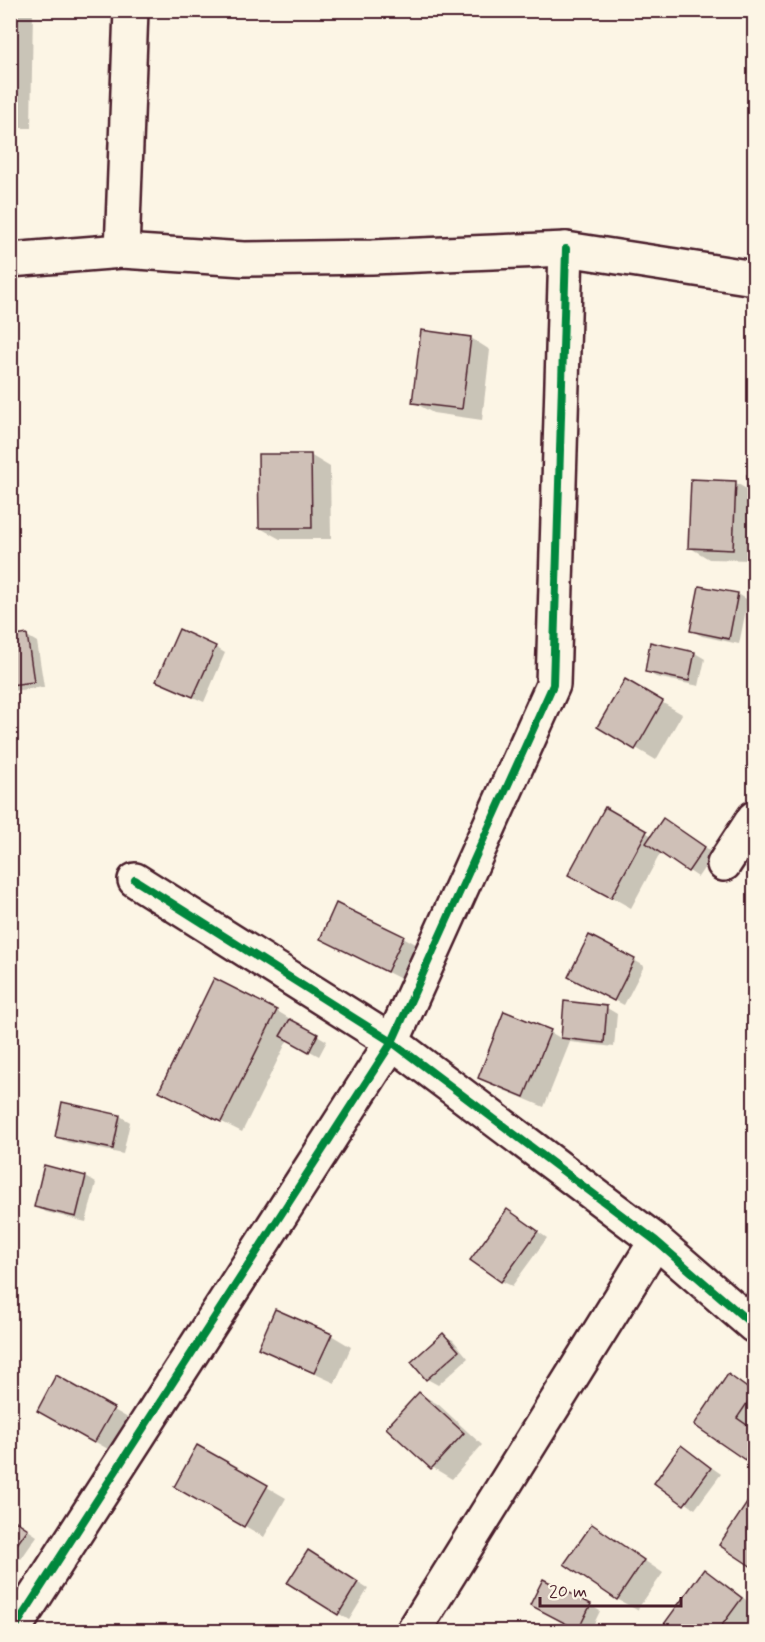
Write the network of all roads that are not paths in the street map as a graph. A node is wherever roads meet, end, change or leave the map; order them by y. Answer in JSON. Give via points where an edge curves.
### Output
{"nodes":[{"id":1,"x":131,"y":10,"type":"edge"},
{"id":2,"x":566,"y":249,"type":"junction"},
{"id":3,"x":122,"y":251,"type":"junction"},
{"id":4,"x":10,"y":260,"type":"edge"},
{"id":5,"x":754,"y":278,"type":"edge"},
{"id":6,"x":754,"y":818,"type":"edge"},
{"id":7,"x":723,"y":864,"type":"dead end"},
{"id":8,"x":135,"y":880,"type":"dead end"},
{"id":9,"x":392,"y":1042,"type":"junction"},
{"id":10,"x":656,"y":1241,"type":"junction"},
{"id":11,"x":754,"y":1326,"type":"edge"},
{"id":12,"x":12,"y":1632,"type":"edge"},
{"id":13,"x":413,"y":1632,"type":"edge"}],
"edges":[{"from":1,"to":3,"type":"street"},
{"from":2,"to":3,"type":"street","via":[[244,259]]},
{"from":2,"to":5,"type":"street"},
{"from":2,"to":9,"type":"street","via":[[553,685]]},
{"from":3,"to":4,"type":"street"},
{"from":6,"to":7,"type":"street"},
{"from":8,"to":9,"type":"street"},
{"from":9,"to":10,"type":"street"},
{"from":9,"to":12,"type":"street"},
{"from":10,"to":11,"type":"street"},
{"from":10,"to":13,"type":"street"}]}
